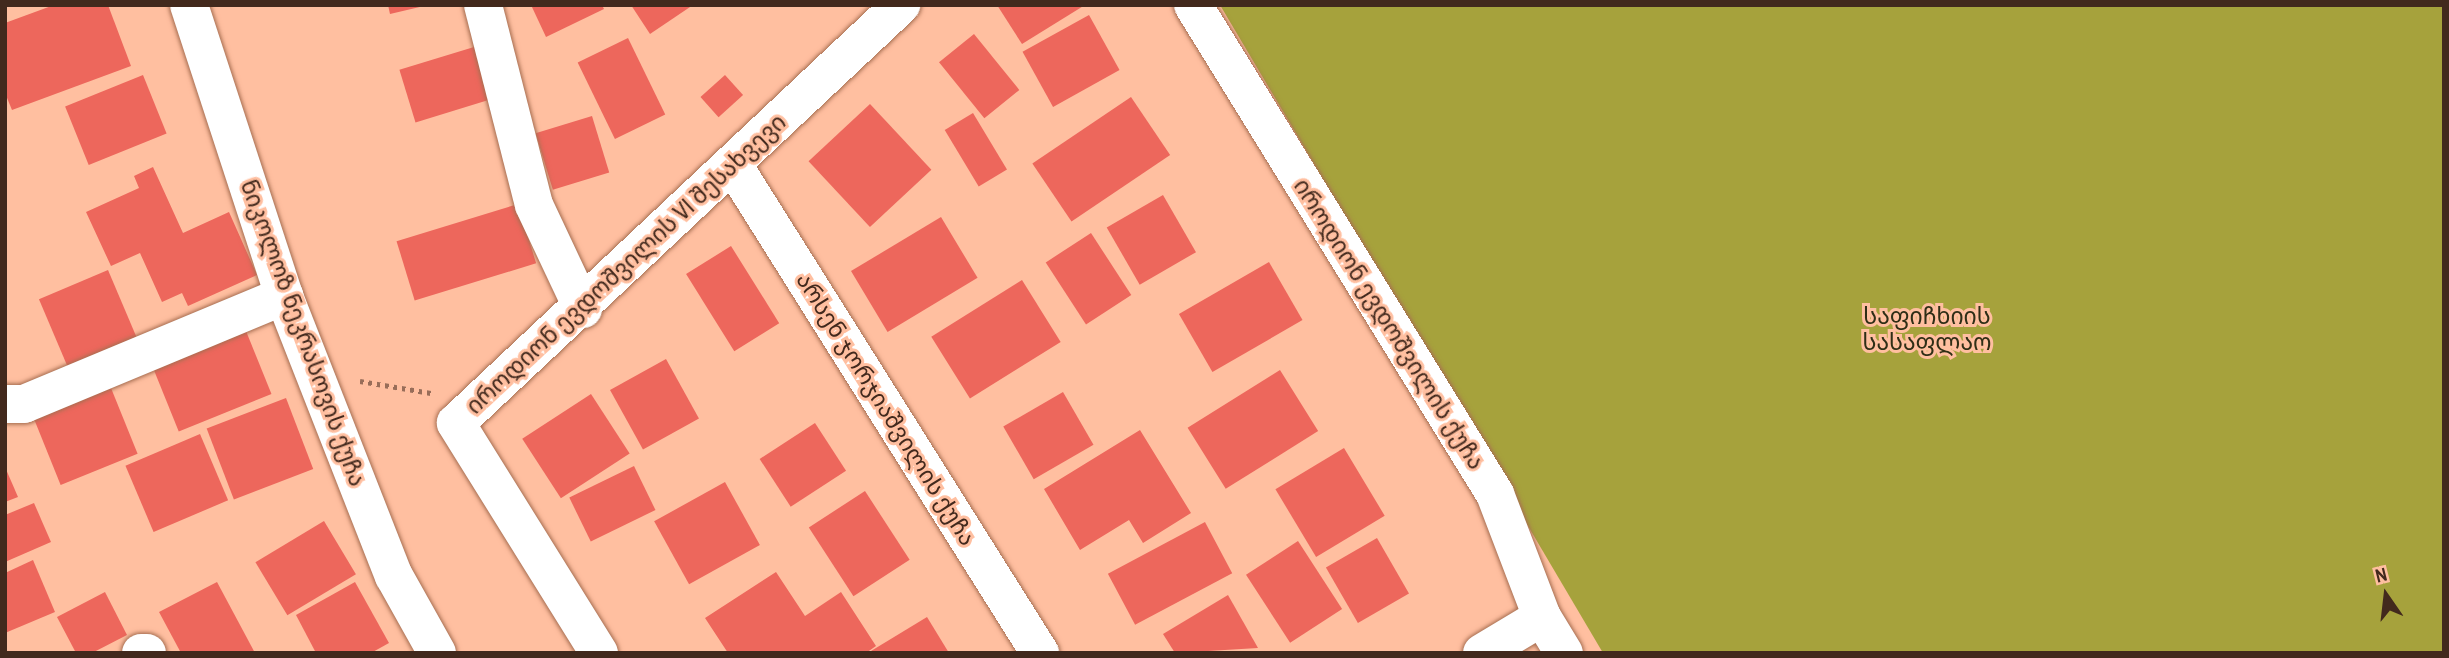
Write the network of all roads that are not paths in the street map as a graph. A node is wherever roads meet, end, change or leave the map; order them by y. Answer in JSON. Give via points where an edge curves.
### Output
{"nodes":[{"id":1,"x":189,"y":5,"type":"edge"},
{"id":2,"x":483,"y":5,"type":"edge"},
{"id":3,"x":901,"y":5,"type":"edge"},
{"id":4,"x":1193,"y":5,"type":"edge"},
{"id":5,"x":733,"y":165,"type":"junction"},
{"id":6,"x":284,"y":296,"type":"junction"},
{"id":7,"x":583,"y":309,"type":"junction"},
{"id":8,"x":5,"y":404,"type":"edge"},
{"id":9,"x":1542,"y":617,"type":"junction"},
{"id":10,"x":141,"y":653,"type":"edge"},
{"id":11,"x":147,"y":653,"type":"edge"},
{"id":12,"x":437,"y":653,"type":"edge"},
{"id":13,"x":599,"y":653,"type":"edge"},
{"id":14,"x":1040,"y":653,"type":"edge"},
{"id":15,"x":1482,"y":653,"type":"edge"},
{"id":16,"x":1563,"y":653,"type":"edge"}],
"edges":[{"from":1,"to":6,"type":"street","name":"ნიკოლოზ ნეკრასოვის ქუჩა"},
{"from":2,"to":7,"type":"street","via":[[534,205]]},
{"from":3,"to":5,"type":"street","name":"იროდიონ ევდოშვილის VI შესახვევი"},
{"from":4,"to":9,"type":"street","name":"იროდიონ ევდოშვილის ქუჩა","via":[[1495,494]]},
{"from":5,"to":7,"type":"street","name":"იროდიონ ევდოშვილის VI შესახვევი"},
{"from":5,"to":14,"type":"street","name":"არსენ ჯორჯიაშვილის ქუჩა"},
{"from":6,"to":8,"type":"street","via":[[23,404]]},
{"from":6,"to":12,"type":"street","name":"ნიკოლოზ ნეკრასოვის ქუჩა","via":[[394,576]]},
{"from":7,"to":13,"type":"street","name":"იროდიონ ევდოშვილის VI შესახვევი","via":[[456,423]]},
{"from":9,"to":15,"type":"street"},
{"from":9,"to":16,"type":"street","name":"იროდიონ ევდოშვილის ქუჩა"},
{"from":10,"to":11,"type":"street"}]}
